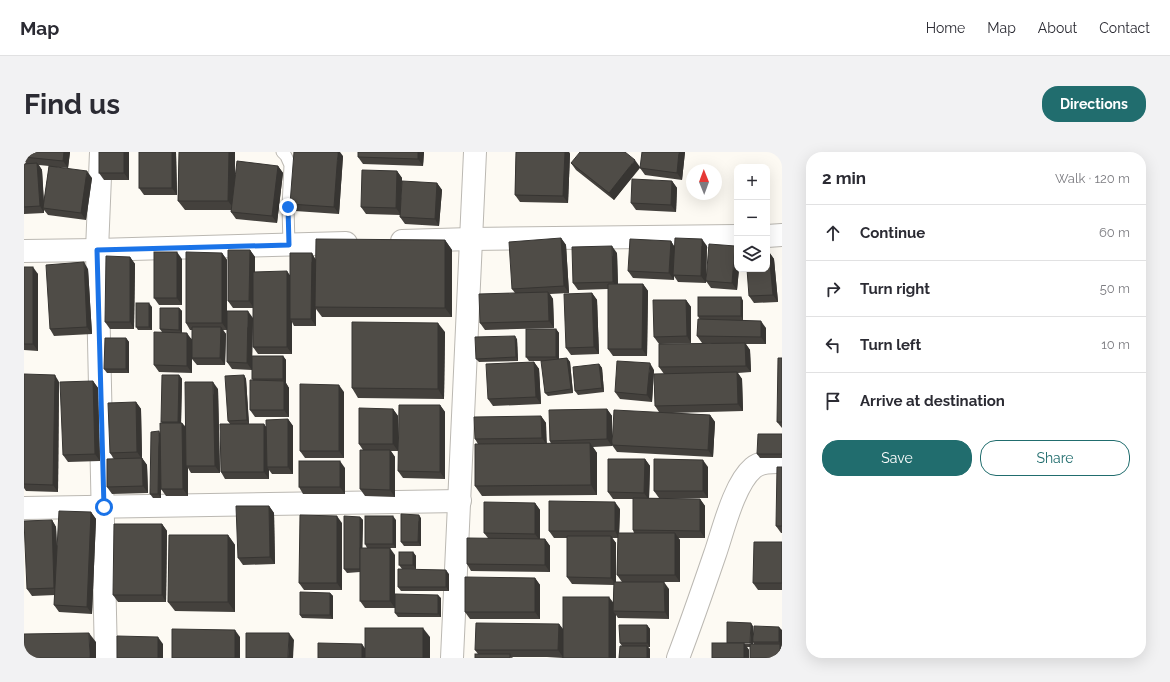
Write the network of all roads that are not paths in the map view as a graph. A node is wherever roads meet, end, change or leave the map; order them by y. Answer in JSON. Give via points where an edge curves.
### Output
{"nodes":[{"id":1,"x":101,"y":152,"type":"edge"},
{"id":2,"x":282,"y":152,"type":"edge"},
{"id":3,"x":475,"y":152,"type":"edge"},
{"id":4,"x":734,"y":236,"type":"edge"},
{"id":5,"x":770,"y":236,"type":"edge"},
{"id":6,"x":782,"y":236,"type":"edge"},
{"id":7,"x":471,"y":239,"type":"junction"},
{"id":8,"x":289,"y":245,"type":"junction"},
{"id":9,"x":97,"y":250,"type":"junction"},
{"id":10,"x":24,"y":251,"type":"edge"},
{"id":11,"x":782,"y":462,"type":"edge"},
{"id":12,"x":460,"y":502,"type":"junction"},
{"id":13,"x":104,"y":507,"type":"junction"},
{"id":14,"x":24,"y":508,"type":"edge"},
{"id":15,"x":106,"y":658,"type":"edge"},
{"id":16,"x":452,"y":658,"type":"edge"},
{"id":17,"x":678,"y":658,"type":"edge"}],
"edges":[{"from":1,"to":9,"type":"street"},
{"from":2,"to":8,"type":"lane","via":[[290,165]]},
{"from":3,"to":7,"type":"street"},
{"from":4,"to":7,"type":"street"},
{"from":5,"to":6,"type":"street"},
{"from":7,"to":8,"type":"street"},
{"from":7,"to":12,"type":"street"},
{"from":8,"to":9,"type":"street"},
{"from":9,"to":10,"type":"street"},
{"from":9,"to":13,"type":"street"},
{"from":11,"to":17,"type":"street","via":[[763,463],[754,467],[747,474],[733,500]]},
{"from":12,"to":13,"type":"street"},
{"from":12,"to":16,"type":"street"},
{"from":13,"to":14,"type":"street"},
{"from":13,"to":15,"type":"street"}]}
